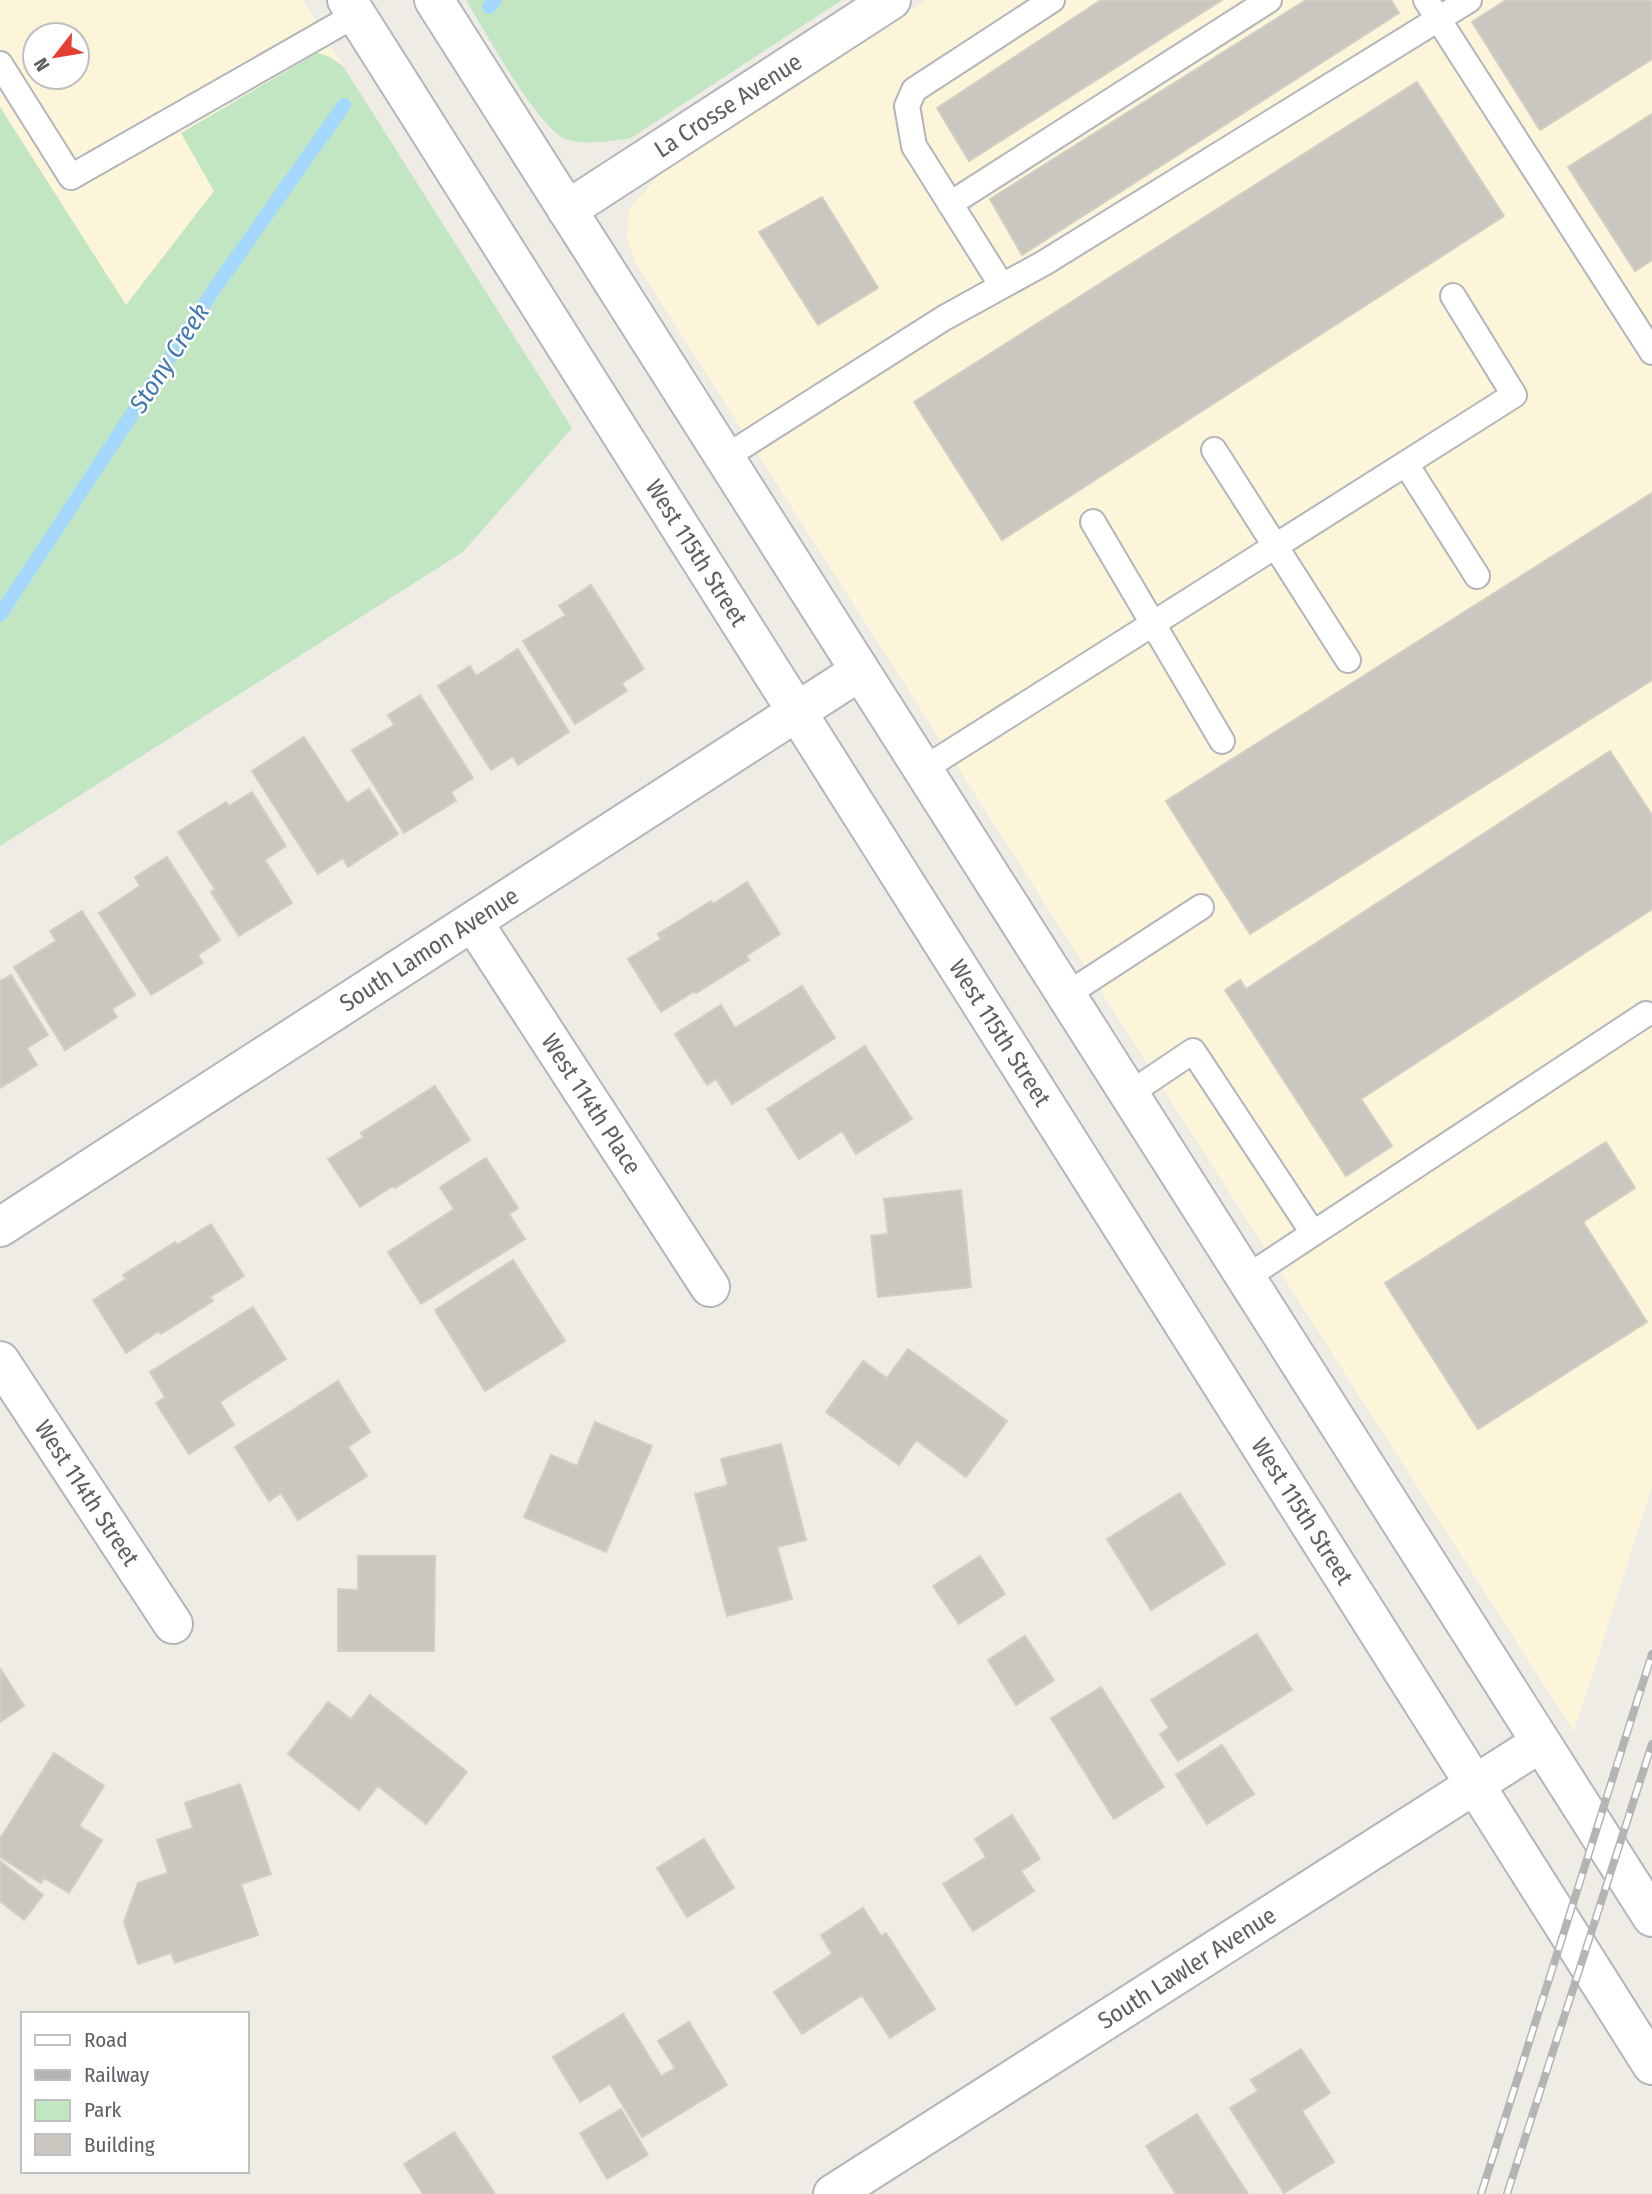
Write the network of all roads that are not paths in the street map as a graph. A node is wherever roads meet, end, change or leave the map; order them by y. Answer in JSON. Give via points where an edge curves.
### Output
{"nodes":[{"id":1,"x":434,"y":0,"type":"edge"},
{"id":2,"x":891,"y":0,"type":"edge"},
{"id":3,"x":1052,"y":0,"type":"edge"},
{"id":4,"x":1269,"y":0,"type":"edge"},
{"id":5,"x":1469,"y":0,"type":"edge"},
{"id":6,"x":352,"y":7,"type":"edge"},
{"id":7,"x":1432,"y":9,"type":"edge"},
{"id":8,"x":0,"y":64,"type":"edge"},
{"id":9,"x":950,"y":204,"type":"junction"},
{"id":10,"x":567,"y":210,"type":"junction"},
{"id":11,"x":1002,"y":286,"type":"junction"},
{"id":12,"x":1453,"y":296,"type":"dead end"},
{"id":13,"x":1652,"y":352,"type":"edge"},
{"id":14,"x":1214,"y":450,"type":"dead end"},
{"id":15,"x":724,"y":458,"type":"junction"},
{"id":16,"x":1406,"y":464,"type":"junction"},
{"id":17,"x":1093,"y":522,"type":"dead end"},
{"id":18,"x":1276,"y":547,"type":"junction"},
{"id":19,"x":1477,"y":576,"type":"dead end"},
{"id":20,"x":1154,"y":625,"type":"junction"},
{"id":21,"x":1348,"y":660,"type":"dead end"},
{"id":22,"x":860,"y":671,"type":"junction"},
{"id":23,"x":796,"y":712,"type":"junction"},
{"id":24,"x":1222,"y":741,"type":"dead end"},
{"id":25,"x":922,"y":770,"type":"junction"},
{"id":26,"x":1201,"y":907,"type":"dead end"},
{"id":27,"x":473,"y":922,"type":"junction"},
{"id":28,"x":1066,"y":995,"type":"junction"},
{"id":29,"x":1646,"y":1014,"type":"dead end"},
{"id":30,"x":1129,"y":1094,"type":"junction"},
{"id":31,"x":0,"y":1227,"type":"edge"},
{"id":32,"x":1313,"y":1233,"type":"junction"},
{"id":33,"x":1247,"y":1277,"type":"junction"},
{"id":34,"x":710,"y":1287,"type":"dead end"},
{"id":35,"x":0,"y":1361,"type":"edge"},
{"id":36,"x":173,"y":1625,"type":"dead end"},
{"id":37,"x":1540,"y":1743,"type":"junction"},
{"id":38,"x":1475,"y":1784,"type":"junction"},
{"id":39,"x":1652,"y":1917,"type":"edge"},
{"id":40,"x":1652,"y":2065,"type":"edge"},
{"id":41,"x":833,"y":2194,"type":"edge"}],
"edges":[{"from":1,"to":10,"type":"street"},
{"from":2,"to":10,"type":"street","name":"La Crosse Avenue"},
{"from":3,"to":9,"type":"lane","via":[[914,90],[906,106],[914,146]]},
{"from":4,"to":9,"type":"lane"},
{"from":5,"to":7,"type":"lane"},
{"from":6,"to":8,"type":"lane","via":[[71,177]]},
{"from":6,"to":23,"type":"street","name":"West 115th Street"},
{"from":7,"to":11,"type":"lane","via":[[1056,256]]},
{"from":7,"to":13,"type":"lane"},
{"from":9,"to":11,"type":"lane"},
{"from":10,"to":15,"type":"street"},
{"from":11,"to":15,"type":"lane"},
{"from":12,"to":16,"type":"lane","via":[[1514,395]]},
{"from":14,"to":18,"type":"lane"},
{"from":15,"to":22,"type":"street"},
{"from":16,"to":18,"type":"lane"},
{"from":16,"to":19,"type":"lane"},
{"from":17,"to":20,"type":"lane"},
{"from":18,"to":20,"type":"lane"},
{"from":18,"to":21,"type":"lane"},
{"from":20,"to":24,"type":"lane"},
{"from":20,"to":25,"type":"lane"},
{"from":22,"to":23,"type":"street","name":"South Lamon Avenue"},
{"from":22,"to":25,"type":"street"},
{"from":23,"to":27,"type":"street","name":"South Lamon Avenue"},
{"from":23,"to":38,"type":"street","name":"West 115th Street"},
{"from":25,"to":28,"type":"street"},
{"from":26,"to":28,"type":"lane"},
{"from":27,"to":31,"type":"street","name":"South Lamon Avenue"},
{"from":27,"to":34,"type":"street","name":"West 114th Place"},
{"from":28,"to":30,"type":"street"},
{"from":29,"to":32,"type":"lane"},
{"from":30,"to":32,"type":"lane","via":[[1193,1051]]},
{"from":30,"to":33,"type":"street"},
{"from":32,"to":33,"type":"lane"},
{"from":33,"to":37,"type":"street"},
{"from":35,"to":36,"type":"street","name":"West 114th Street"},
{"from":37,"to":38,"type":"street","name":"South Lawler Avenue"},
{"from":37,"to":39,"type":"street"},
{"from":38,"to":40,"type":"street","name":"West 115th Street"},
{"from":38,"to":41,"type":"street","name":"South Lawler Avenue"}]}
